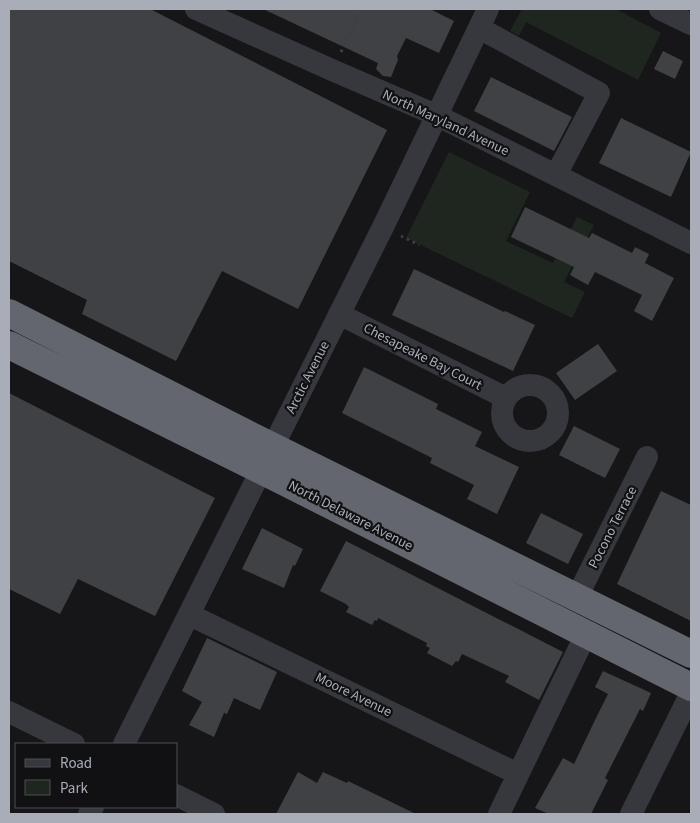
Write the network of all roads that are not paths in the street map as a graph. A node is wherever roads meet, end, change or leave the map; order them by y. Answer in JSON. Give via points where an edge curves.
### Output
{"nodes":[{"id":1,"x":196,"y":9,"type":"edge"},
{"id":2,"x":660,"y":9,"type":"edge"},
{"id":3,"x":483,"y":18,"type":"edge"},
{"id":4,"x":691,"y":24,"type":"edge"},
{"id":5,"x":436,"y":115,"type":"junction"},
{"id":6,"x":556,"y":175,"type":"junction"},
{"id":7,"x":691,"y":243,"type":"edge"},
{"id":8,"x":9,"y":313,"type":"edge"},
{"id":9,"x":339,"y":314,"type":"junction"},
{"id":10,"x":9,"y":345,"type":"edge"},
{"id":11,"x":506,"y":398,"type":"dead end"},
{"id":12,"x":273,"y":446,"type":"junction"},
{"id":13,"x":647,"y":456,"type":"dead end"},
{"id":14,"x":260,"y":470,"type":"junction"},
{"id":15,"x":577,"y":597,"type":"junction"},
{"id":16,"x":190,"y":615,"type":"junction"},
{"id":17,"x":586,"y":634,"type":"junction"},
{"id":18,"x":691,"y":654,"type":"edge"},
{"id":19,"x":691,"y":687,"type":"edge"},
{"id":20,"x":691,"y":693,"type":"edge"},
{"id":21,"x":9,"y":712,"type":"edge"},
{"id":22,"x":72,"y":743,"type":"edge"},
{"id":23,"x":125,"y":743,"type":"edge"},
{"id":24,"x":518,"y":774,"type":"junction"},
{"id":25,"x":178,"y":796,"type":"edge"},
{"id":26,"x":214,"y":814,"type":"edge"},
{"id":27,"x":498,"y":814,"type":"edge"},
{"id":28,"x":631,"y":814,"type":"edge"}],
"edges":[{"from":1,"to":5,"type":"street","name":"North Maryland Avenue"},
{"from":2,"to":4,"type":"street"},
{"from":3,"to":5,"type":"street","name":"Arctic Avenue"},
{"from":3,"to":6,"type":"street","via":[[599,93]]},
{"from":5,"to":6,"type":"street","name":"North Maryland Avenue"},
{"from":5,"to":9,"type":"street","name":"Arctic Avenue"},
{"from":6,"to":7,"type":"street","name":"North Maryland Avenue"},
{"from":8,"to":12,"type":"highway","name":"North Delaware Avenue"},
{"from":9,"to":11,"type":"street","name":"Chesapeake Bay Court"},
{"from":9,"to":12,"type":"street","name":"Arctic Avenue"},
{"from":10,"to":14,"type":"highway","name":"North Delaware Avenue"},
{"from":12,"to":14,"type":"street","name":"Arctic Avenue"},
{"from":12,"to":15,"type":"highway","name":"North Delaware Avenue"},
{"from":13,"to":15,"type":"street","name":"Pocono Terrace"},
{"from":14,"to":16,"type":"street","name":"Arctic Avenue"},
{"from":14,"to":17,"type":"highway","name":"North Delaware Avenue"},
{"from":15,"to":18,"type":"highway","name":"North Delaware Avenue"},
{"from":16,"to":23,"type":"street","name":"Arctic Avenue"},
{"from":16,"to":24,"type":"street","name":"Moore Avenue"},
{"from":17,"to":19,"type":"highway","name":"North Delaware Avenue"},
{"from":17,"to":24,"type":"street"},
{"from":20,"to":28,"type":"street"},
{"from":21,"to":22,"type":"street"},
{"from":24,"to":27,"type":"street"},
{"from":25,"to":26,"type":"street"}]}
